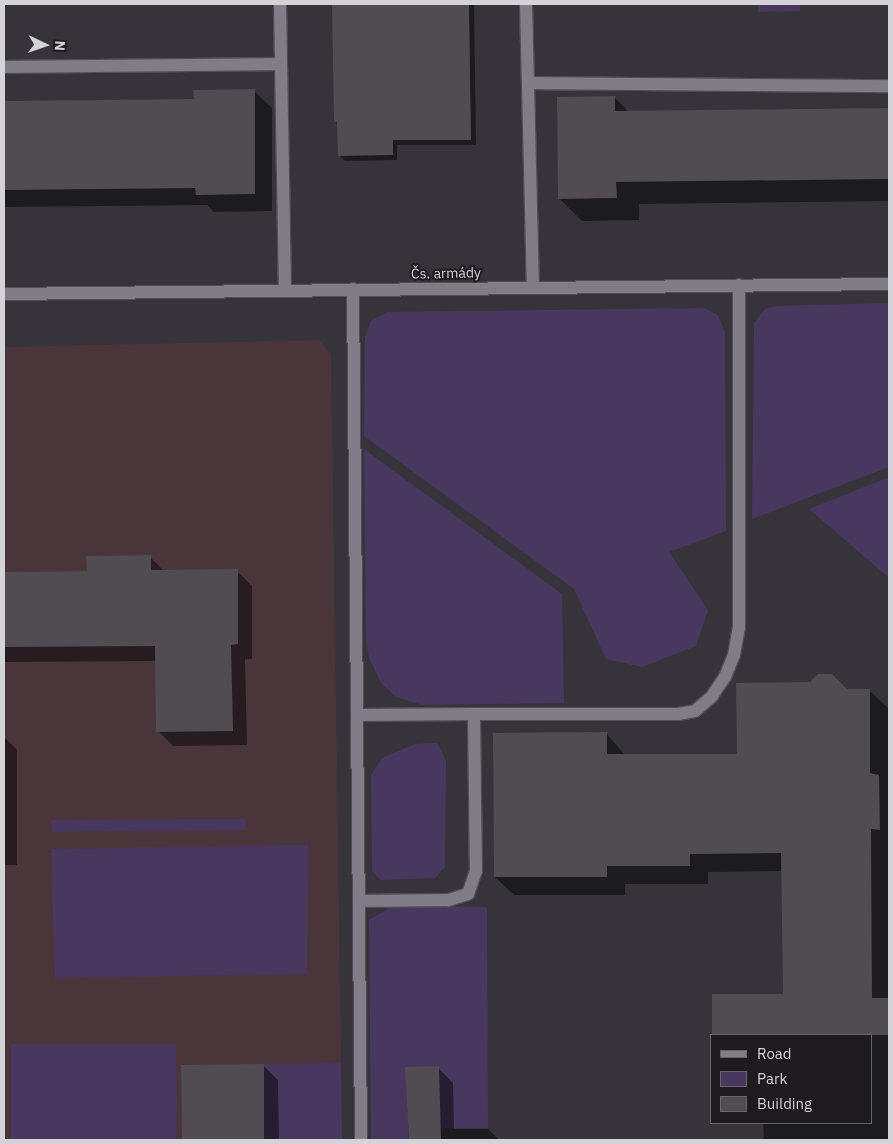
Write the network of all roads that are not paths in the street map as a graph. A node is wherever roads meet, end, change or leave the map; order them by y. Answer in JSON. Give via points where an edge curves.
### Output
{"nodes":[{"id":1,"x":280,"y":4,"type":"edge"},
{"id":2,"x":526,"y":4,"type":"edge"},
{"id":3,"x":281,"y":64,"type":"junction"},
{"id":4,"x":4,"y":67,"type":"edge"},
{"id":5,"x":528,"y":83,"type":"junction"},
{"id":6,"x":889,"y":86,"type":"edge"},
{"id":7,"x":889,"y":284,"type":"edge"},
{"id":8,"x":739,"y":285,"type":"junction"},
{"id":9,"x":532,"y":288,"type":"junction"},
{"id":10,"x":353,"y":289,"type":"junction"},
{"id":11,"x":284,"y":290,"type":"junction"},
{"id":12,"x":4,"y":294,"type":"edge"},
{"id":13,"x":474,"y":714,"type":"junction"},
{"id":14,"x":357,"y":715,"type":"junction"},
{"id":15,"x":359,"y":901,"type":"junction"},
{"id":16,"x":361,"y":1140,"type":"edge"}],
"edges":[{"from":1,"to":3,"type":"street"},
{"from":2,"to":5,"type":"street"},
{"from":3,"to":4,"type":"street"},
{"from":3,"to":11,"type":"street"},
{"from":5,"to":6,"type":"street"},
{"from":5,"to":9,"type":"street"},
{"from":7,"to":8,"type":"street","name":"Čs. armády"},
{"from":8,"to":9,"type":"street","name":"Čs. armády"},
{"from":8,"to":13,"type":"street","via":[[739,628],[734,655],[725,677],[712,696],[695,711],[678,714]]},
{"from":9,"to":10,"type":"street","name":"Čs. armády"},
{"from":10,"to":11,"type":"street","name":"Čs. armády"},
{"from":10,"to":14,"type":"street"},
{"from":11,"to":12,"type":"street","name":"Čs. armády"},
{"from":13,"to":14,"type":"street"},
{"from":13,"to":15,"type":"street","via":[[476,871],[468,894],[448,900]]},
{"from":14,"to":15,"type":"street"},
{"from":15,"to":16,"type":"street"}]}
